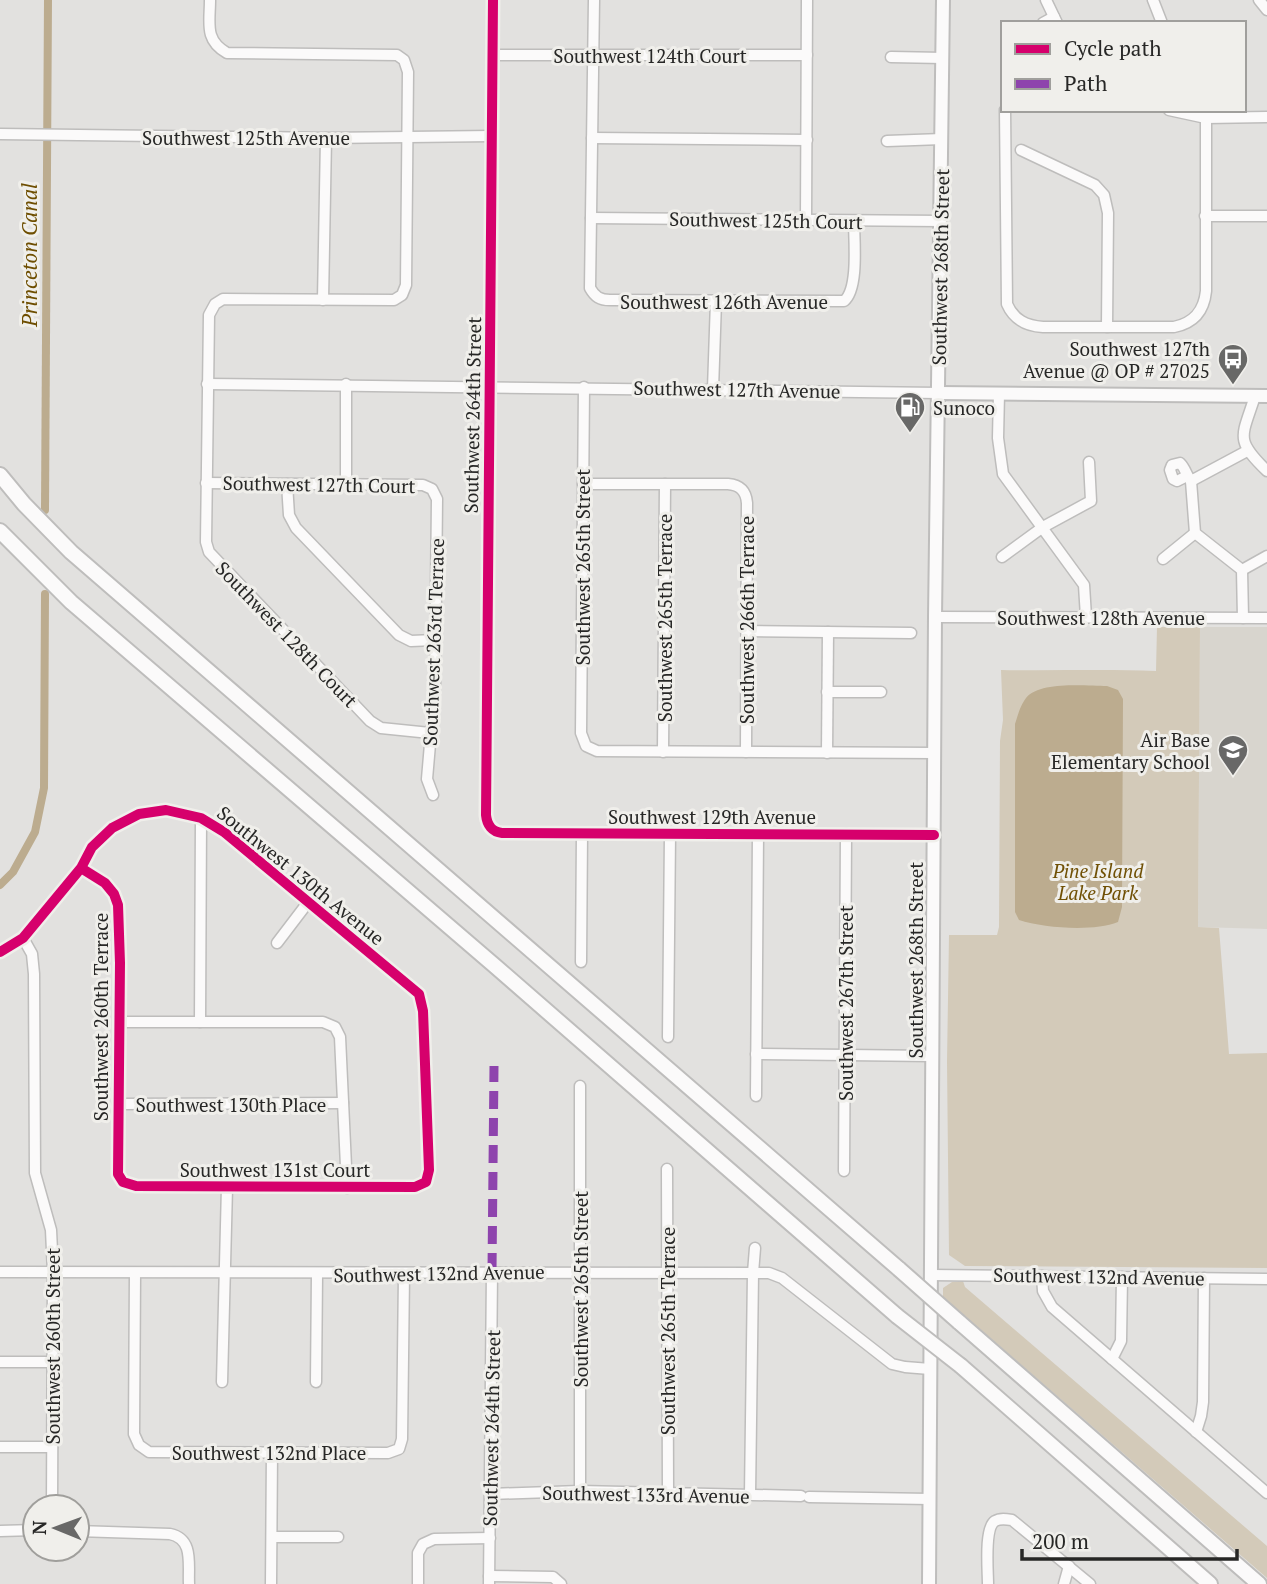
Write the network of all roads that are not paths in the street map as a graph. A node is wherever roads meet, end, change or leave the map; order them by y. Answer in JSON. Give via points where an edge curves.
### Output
{"nodes":[{"id":1,"x":210,"y":0,"type":"edge"},
{"id":2,"x":493,"y":0,"type":"edge"},
{"id":3,"x":594,"y":0,"type":"edge"},
{"id":4,"x":807,"y":0,"type":"edge"},
{"id":5,"x":943,"y":0,"type":"edge"},
{"id":6,"x":1046,"y":0,"type":"edge"},
{"id":7,"x":1153,"y":0,"type":"edge"},
{"id":8,"x":1259,"y":0,"type":"edge"},
{"id":9,"x":1267,"y":10,"type":"edge"},
{"id":10,"x":1056,"y":20,"type":"edge"},
{"id":11,"x":1161,"y":21,"type":"edge"},
{"id":12,"x":493,"y":55,"type":"junction"},
{"id":13,"x":807,"y":55,"type":"junction"},
{"id":14,"x":593,"y":56,"type":"junction"},
{"id":15,"x":891,"y":57,"type":"dead end"},
{"id":16,"x":943,"y":58,"type":"junction"},
{"id":17,"x":1005,"y":112,"type":"edge"},
{"id":18,"x":1178,"y":112,"type":"edge"},
{"id":19,"x":1267,"y":117,"type":"edge"},
{"id":20,"x":1206,"y":118,"type":"junction"},
{"id":21,"x":0,"y":134,"type":"edge"},
{"id":22,"x":492,"y":136,"type":"junction"},
{"id":23,"x":408,"y":137,"type":"junction"},
{"id":24,"x":326,"y":138,"type":"junction"},
{"id":25,"x":592,"y":138,"type":"junction"},
{"id":26,"x":942,"y":139,"type":"junction"},
{"id":27,"x":807,"y":140,"type":"junction"},
{"id":28,"x":887,"y":141,"type":"dead end"},
{"id":29,"x":1020,"y":150,"type":"dead end"},
{"id":30,"x":1205,"y":216,"type":"junction"},
{"id":31,"x":1267,"y":216,"type":"edge"},
{"id":32,"x":590,"y":218,"type":"junction"},
{"id":33,"x":806,"y":220,"type":"junction"},
{"id":34,"x":854,"y":221,"type":"junction"},
{"id":35,"x":941,"y":221,"type":"junction"},
{"id":36,"x":323,"y":300,"type":"junction"},
{"id":37,"x":716,"y":301,"type":"junction"},
{"id":38,"x":1107,"y":327,"type":"junction"},
{"id":39,"x":207,"y":384,"type":"junction"},
{"id":40,"x":346,"y":384,"type":"junction"},
{"id":41,"x":489,"y":386,"type":"junction"},
{"id":42,"x":584,"y":387,"type":"junction"},
{"id":43,"x":713,"y":389,"type":"junction"},
{"id":44,"x":939,"y":393,"type":"junction"},
{"id":45,"x":999,"y":393,"type":"junction"},
{"id":46,"x":1261,"y":396,"type":"edge"},
{"id":47,"x":1247,"y":452,"type":"junction"},
{"id":48,"x":1089,"y":462,"type":"dead end"},
{"id":49,"x":1267,"y":471,"type":"edge"},
{"id":50,"x":0,"y":475,"type":"edge"},
{"id":51,"x":206,"y":483,"type":"junction"},
{"id":52,"x":287,"y":484,"type":"junction"},
{"id":53,"x":346,"y":484,"type":"junction"},
{"id":54,"x":583,"y":484,"type":"junction"},
{"id":55,"x":665,"y":484,"type":"junction"},
{"id":56,"x":432,"y":489,"type":"joint"},
{"id":57,"x":1043,"y":527,"type":"junction"},
{"id":58,"x":0,"y":531,"type":"edge"},
{"id":59,"x":1195,"y":533,"type":"junction"},
{"id":60,"x":1267,"y":556,"type":"edge"},
{"id":61,"x":1002,"y":557,"type":"dead end"},
{"id":62,"x":1163,"y":559,"type":"dead end"},
{"id":63,"x":1242,"y":570,"type":"junction"},
{"id":64,"x":935,"y":617,"type":"junction"},
{"id":65,"x":1086,"y":617,"type":"junction"},
{"id":66,"x":1243,"y":618,"type":"junction"},
{"id":67,"x":1267,"y":618,"type":"edge"},
{"id":68,"x":746,"y":631,"type":"junction"},
{"id":69,"x":828,"y":632,"type":"junction"},
{"id":70,"x":911,"y":633,"type":"dead end"},
{"id":71,"x":434,"y":640,"type":"junction"},
{"id":72,"x":827,"y":692,"type":"junction"},
{"id":73,"x":881,"y":692,"type":"dead end"},
{"id":74,"x":430,"y":733,"type":"junction"},
{"id":75,"x":663,"y":752,"type":"junction"},
{"id":76,"x":746,"y":752,"type":"junction"},
{"id":77,"x":827,"y":753,"type":"junction"},
{"id":78,"x":934,"y":753,"type":"junction"},
{"id":79,"x":433,"y":794,"type":"dead end"},
{"id":80,"x":201,"y":818,"type":"junction"},
{"id":81,"x":491,"y":828,"type":"joint"},
{"id":82,"x":582,"y":833,"type":"junction"},
{"id":83,"x":670,"y":834,"type":"junction"},
{"id":84,"x":758,"y":834,"type":"junction"},
{"id":85,"x":846,"y":834,"type":"junction"},
{"id":86,"x":934,"y":835,"type":"junction"},
{"id":87,"x":80,"y":868,"type":"junction"},
{"id":88,"x":309,"y":901,"type":"junction"},
{"id":89,"x":23,"y":938,"type":"junction"},
{"id":90,"x":277,"y":943,"type":"dead end"},
{"id":91,"x":0,"y":952,"type":"edge"},
{"id":92,"x":581,"y":962,"type":"dead end"},
{"id":93,"x":200,"y":1022,"type":"junction"},
{"id":94,"x":120,"y":1023,"type":"junction"},
{"id":95,"x":668,"y":1037,"type":"dead end"},
{"id":96,"x":756,"y":1054,"type":"junction"},
{"id":97,"x":845,"y":1055,"type":"junction"},
{"id":98,"x":932,"y":1056,"type":"junction"},
{"id":99,"x":580,"y":1086,"type":"dead end"},
{"id":100,"x":756,"y":1096,"type":"dead end"},
{"id":101,"x":118,"y":1104,"type":"junction"},
{"id":102,"x":343,"y":1104,"type":"junction"},
{"id":103,"x":667,"y":1169,"type":"dead end"},
{"id":104,"x":844,"y":1171,"type":"dead end"},
{"id":105,"x":122,"y":1182,"type":"joint"},
{"id":106,"x":426,"y":1182,"type":"joint"},
{"id":107,"x":227,"y":1187,"type":"junction"},
{"id":108,"x":347,"y":1188,"type":"junction"},
{"id":109,"x":755,"y":1248,"type":"dead end"},
{"id":110,"x":492,"y":1271,"type":"junction"},
{"id":111,"x":579,"y":1271,"type":"junction"},
{"id":112,"x":0,"y":1272,"type":"edge"},
{"id":113,"x":53,"y":1272,"type":"junction"},
{"id":114,"x":226,"y":1272,"type":"junction"},
{"id":115,"x":667,"y":1272,"type":"junction"},
{"id":116,"x":135,"y":1273,"type":"junction"},
{"id":117,"x":753,"y":1273,"type":"junction"},
{"id":118,"x":317,"y":1274,"type":"junction"},
{"id":119,"x":404,"y":1274,"type":"junction"},
{"id":120,"x":932,"y":1275,"type":"junction"},
{"id":121,"x":1042,"y":1276,"type":"junction"},
{"id":122,"x":1122,"y":1278,"type":"junction"},
{"id":123,"x":1204,"y":1278,"type":"junction"},
{"id":124,"x":1267,"y":1279,"type":"edge"},
{"id":125,"x":1112,"y":1359,"type":"junction"},
{"id":126,"x":0,"y":1362,"type":"edge"},
{"id":127,"x":51,"y":1362,"type":"junction"},
{"id":128,"x":930,"y":1369,"type":"junction"},
{"id":129,"x":222,"y":1382,"type":"dead end"},
{"id":130,"x":316,"y":1382,"type":"dead end"},
{"id":131,"x":1196,"y":1432,"type":"junction"},
{"id":132,"x":0,"y":1447,"type":"edge"},
{"id":133,"x":52,"y":1447,"type":"junction"},
{"id":134,"x":272,"y":1451,"type":"junction"},
{"id":135,"x":580,"y":1491,"type":"junction"},
{"id":136,"x":52,"y":1493,"type":"edge"},
{"id":137,"x":668,"y":1493,"type":"junction"},
{"id":138,"x":1267,"y":1493,"type":"edge"},
{"id":139,"x":490,"y":1494,"type":"junction"},
{"id":140,"x":750,"y":1494,"type":"junction"},
{"id":141,"x":930,"y":1499,"type":"junction"},
{"id":142,"x":21,"y":1530,"type":"edge"},
{"id":143,"x":0,"y":1531,"type":"edge"},
{"id":144,"x":91,"y":1531,"type":"edge"},
{"id":145,"x":338,"y":1536,"type":"dead end"},
{"id":146,"x":272,"y":1537,"type":"junction"},
{"id":147,"x":490,"y":1538,"type":"junction"},
{"id":148,"x":1069,"y":1566,"type":"junction"},
{"id":149,"x":489,"y":1580,"type":"edge"},
{"id":150,"x":560,"y":1582,"type":"edge"},
{"id":151,"x":188,"y":1584,"type":"edge"},
{"id":152,"x":271,"y":1584,"type":"edge"},
{"id":153,"x":418,"y":1584,"type":"edge"},
{"id":154,"x":929,"y":1584,"type":"edge"},
{"id":155,"x":988,"y":1584,"type":"edge"},
{"id":156,"x":1064,"y":1584,"type":"edge"},
{"id":157,"x":1090,"y":1584,"type":"edge"},
{"id":158,"x":1210,"y":1584,"type":"edge"},
{"id":159,"x":1259,"y":1584,"type":"edge"}],
"edges":[{"from":1,"to":23,"type":"street","via":[[210,37],[227,53],[397,55],[408,72]]},
{"from":2,"to":12,"type":"street","name":"Southwest 264th Street"},
{"from":3,"to":14,"type":"street"},
{"from":4,"to":13,"type":"street"},
{"from":5,"to":16,"type":"main road","name":"Southwest 268th Street"},
{"from":6,"to":10,"type":"street"},
{"from":7,"to":11,"type":"street"},
{"from":8,"to":9,"type":"street"},
{"from":12,"to":14,"type":"street","name":"Southwest 124th Court"},
{"from":12,"to":22,"type":"street","name":"Southwest 264th Street"},
{"from":13,"to":14,"type":"street","name":"Southwest 124th Court"},
{"from":13,"to":27,"type":"street"},
{"from":14,"to":25,"type":"street"},
{"from":15,"to":16,"type":"street"},
{"from":16,"to":26,"type":"main road","name":"Southwest 268th Street"},
{"from":17,"to":38,"type":"street","via":[[1005,296],[1010,311],[1034,327]]},
{"from":18,"to":20,"type":"street"},
{"from":19,"to":20,"type":"street"},
{"from":20,"to":30,"type":"street"},
{"from":21,"to":24,"type":"street","name":"Southwest 125th Avenue"},
{"from":22,"to":23,"type":"street","name":"Southwest 125th Avenue"},
{"from":22,"to":41,"type":"street","name":"Southwest 264th Street"},
{"from":23,"to":24,"type":"street","name":"Southwest 125th Avenue"},
{"from":23,"to":36,"type":"street","via":[[407,285],[402,295],[394,300]]},
{"from":24,"to":36,"type":"street"},
{"from":25,"to":27,"type":"street"},
{"from":25,"to":32,"type":"street"},
{"from":26,"to":28,"type":"street"},
{"from":26,"to":35,"type":"main road","name":"Southwest 268th Street"},
{"from":27,"to":33,"type":"street"},
{"from":29,"to":38,"type":"street","via":[[1089,181],[1104,195],[1108,213]]},
{"from":30,"to":31,"type":"street"},
{"from":30,"to":38,"type":"street","via":[[1205,298],[1196,318],[1174,327]]},
{"from":32,"to":33,"type":"street","name":"Southwest 125th Court"},
{"from":32,"to":37,"type":"street","name":"Southwest 126th Avenue","via":[[590,288],[598,298]]},
{"from":33,"to":34,"type":"street","name":"Southwest 125th Court"},
{"from":34,"to":35,"type":"street","name":"Southwest 125th Court"},
{"from":34,"to":37,"type":"street","name":"Southwest 126th Avenue","via":[[849,297],[836,302]]},
{"from":35,"to":44,"type":"main road","name":"Southwest 268th Street"},
{"from":36,"to":39,"type":"street","name":"Southwest 128th Court","via":[[223,299],[215,304],[209,315]]},
{"from":37,"to":43,"type":"street"},
{"from":39,"to":40,"type":"street","name":"Southwest 127th Avenue"},
{"from":39,"to":51,"type":"street","name":"Southwest 128th Court"},
{"from":40,"to":41,"type":"street","name":"Southwest 127th Avenue"},
{"from":40,"to":53,"type":"street"},
{"from":41,"to":42,"type":"street","name":"Southwest 127th Avenue"},
{"from":41,"to":81,"type":"street","name":"Southwest 264th Street","via":[[486,815]]},
{"from":42,"to":43,"type":"street","name":"Southwest 127th Avenue"},
{"from":42,"to":54,"type":"street","name":"Southwest 265th Street"},
{"from":43,"to":44,"type":"street","name":"Southwest 127th Avenue"},
{"from":44,"to":45,"type":"main road","name":"Southwest 127th Avenue"},
{"from":44,"to":64,"type":"main road","name":"Southwest 268th Street"},
{"from":45,"to":46,"type":"main road","name":"Southwest 127th Avenue"},
{"from":45,"to":57,"type":"street","via":[[1003,474]]},
{"from":46,"to":47,"type":"street","via":[[1242,435]]},
{"from":47,"to":49,"type":"street"},
{"from":47,"to":59,"type":"street","via":[[1189,478]]},
{"from":48,"to":57,"type":"street","via":[[1091,500]]},
{"from":50,"to":159,"type":"highway","bridge":true,"via":[[71,552]]},
{"from":51,"to":52,"type":"street","name":"Southwest 127th Court"},
{"from":51,"to":74,"type":"street","name":"Southwest 128th Court","via":[[209,552],[370,721],[381,728]]},
{"from":52,"to":53,"type":"street","name":"Southwest 127th Court"},
{"from":52,"to":71,"type":"street","via":[[289,515],[296,528],[399,635],[411,641]]},
{"from":53,"to":56,"type":"street","name":"Southwest 127th Court"},
{"from":54,"to":55,"type":"street"},
{"from":54,"to":75,"type":"street","name":"Southwest 265th Street","via":[[581,733],[586,746],[597,751]]},
{"from":55,"to":68,"type":"street","name":"Southwest 266th Terrace","via":[[727,484],[743,489],[747,503]]},
{"from":55,"to":75,"type":"street","name":"Southwest 265th Terrace"},
{"from":56,"to":71,"type":"street","name":"Southwest 263rd Terrace","via":[[437,499]]},
{"from":57,"to":61,"type":"street"},
{"from":57,"to":65,"type":"street","via":[[1084,585]]},
{"from":58,"to":158,"type":"highway","bridge":true,"via":[[71,601]]},
{"from":59,"to":62,"type":"street"},
{"from":59,"to":63,"type":"street"},
{"from":60,"to":63,"type":"street"},
{"from":63,"to":66,"type":"street"},
{"from":64,"to":65,"type":"street","name":"Southwest 128th Avenue"},
{"from":64,"to":78,"type":"main road","name":"Southwest 268th Street"},
{"from":65,"to":66,"type":"street","name":"Southwest 128th Avenue"},
{"from":66,"to":67,"type":"street","name":"Southwest 128th Avenue"},
{"from":68,"to":69,"type":"street"},
{"from":68,"to":76,"type":"street","name":"Southwest 266th Terrace"},
{"from":69,"to":70,"type":"street"},
{"from":69,"to":72,"type":"street"},
{"from":71,"to":74,"type":"street","name":"Southwest 263rd Terrace"},
{"from":72,"to":73,"type":"street"},
{"from":72,"to":77,"type":"street"},
{"from":74,"to":79,"type":"street","name":"Southwest 263rd Terrace","via":[[427,779]]},
{"from":75,"to":76,"type":"street"},
{"from":76,"to":77,"type":"street"},
{"from":77,"to":78,"type":"street"},
{"from":78,"to":86,"type":"main road","name":"Southwest 268th Street"},
{"from":80,"to":87,"type":"street","name":"Southwest 130th Avenue","via":[[166,810],[139,814],[112,828],[92,847]]},
{"from":80,"to":88,"type":"street","name":"Southwest 130th Avenue"},
{"from":80,"to":93,"type":"street"},
{"from":81,"to":82,"type":"street","name":"Southwest 129th Avenue","via":[[502,833]]},
{"from":82,"to":83,"type":"street","name":"Southwest 129th Avenue"},
{"from":82,"to":92,"type":"street"},
{"from":83,"to":84,"type":"street","name":"Southwest 129th Avenue"},
{"from":83,"to":95,"type":"street"},
{"from":84,"to":85,"type":"street","name":"Southwest 129th Avenue"},
{"from":84,"to":96,"type":"street"},
{"from":85,"to":86,"type":"street","name":"Southwest 129th Avenue"},
{"from":85,"to":97,"type":"street","name":"Southwest 267th Street"},
{"from":86,"to":98,"type":"main road","name":"Southwest 268th Street"},
{"from":87,"to":89,"type":"street","name":"Southwest 130th Avenue"},
{"from":87,"to":94,"type":"street","name":"Southwest 260th Terrace","via":[[105,883],[118,905]]},
{"from":88,"to":90,"type":"street"},
{"from":88,"to":106,"type":"street","name":"Southwest 130th Avenue","via":[[419,994],[425,1051]]},
{"from":89,"to":91,"type":"street","name":"Southwest 130th Avenue"},
{"from":89,"to":113,"type":"street","name":"Southwest 260th Street","via":[[32,954],[34,974],[35,1173],[51,1230]]},
{"from":93,"to":94,"type":"street"},
{"from":93,"to":102,"type":"street","via":[[323,1022],[335,1027],[340,1037]]},
{"from":94,"to":101,"type":"street","name":"Southwest 260th Terrace"},
{"from":96,"to":97,"type":"street"},
{"from":96,"to":100,"type":"street"},
{"from":97,"to":98,"type":"street"},
{"from":97,"to":104,"type":"street","name":"Southwest 267th Street"},
{"from":98,"to":120,"type":"main road","name":"Southwest 268th Street"},
{"from":99,"to":111,"type":"street","name":"Southwest 265th Street"},
{"from":101,"to":102,"type":"street","name":"Southwest 130th Place"},
{"from":101,"to":105,"type":"street","name":"Southwest 260th Terrace","via":[[118,1174]]},
{"from":102,"to":108,"type":"street"},
{"from":103,"to":115,"type":"street","name":"Southwest 265th Terrace"},
{"from":105,"to":107,"type":"street","name":"Southwest 131st Court"},
{"from":106,"to":108,"type":"street","name":"Southwest 131st Court","via":[[415,1187]]},
{"from":107,"to":108,"type":"street","name":"Southwest 131st Court"},
{"from":107,"to":114,"type":"street"},
{"from":109,"to":117,"type":"street"},
{"from":110,"to":111,"type":"street","name":"Southwest 132nd Avenue"},
{"from":110,"to":119,"type":"street","name":"Southwest 132nd Avenue"},
{"from":110,"to":139,"type":"street","name":"Southwest 264th Street"},
{"from":111,"to":115,"type":"street","name":"Southwest 132nd Avenue"},
{"from":111,"to":135,"type":"street","name":"Southwest 265th Street"},
{"from":112,"to":113,"type":"street","name":"Southwest 132nd Avenue"},
{"from":113,"to":116,"type":"street","name":"Southwest 132nd Avenue"},
{"from":113,"to":127,"type":"street","name":"Southwest 260th Street"},
{"from":114,"to":116,"type":"street","name":"Southwest 132nd Avenue"},
{"from":114,"to":118,"type":"street","name":"Southwest 132nd Avenue"},
{"from":114,"to":129,"type":"street"},
{"from":115,"to":117,"type":"street","name":"Southwest 132nd Avenue"},
{"from":115,"to":137,"type":"street","name":"Southwest 265th Terrace"},
{"from":116,"to":134,"type":"street","name":"Southwest 132nd Place","via":[[134,1434],[139,1445],[149,1452]]},
{"from":117,"to":128,"type":"street","name":"Southwest 132nd Avenue","via":[[782,1278],[892,1364]]},
{"from":117,"to":140,"type":"street"},
{"from":118,"to":119,"type":"street","name":"Southwest 132nd Avenue"},
{"from":118,"to":130,"type":"street"},
{"from":119,"to":134,"type":"street","name":"Southwest 132nd Place","via":[[399,1449]]},
{"from":120,"to":121,"type":"street","name":"Southwest 132nd Avenue"},
{"from":120,"to":128,"type":"main road","name":"Southwest 268th Street"},
{"from":121,"to":122,"type":"street","name":"Southwest 132nd Avenue"},
{"from":121,"to":125,"type":"street","via":[[1044,1294],[1052,1307]]},
{"from":122,"to":123,"type":"street","name":"Southwest 132nd Avenue"},
{"from":122,"to":125,"type":"street","via":[[1121,1341]]},
{"from":123,"to":124,"type":"street","name":"Southwest 132nd Avenue"},
{"from":123,"to":131,"type":"street","via":[[1203,1402]]},
{"from":125,"to":131,"type":"street"},
{"from":126,"to":127,"type":"street"},
{"from":127,"to":133,"type":"street","name":"Southwest 260th Street"},
{"from":128,"to":141,"type":"main road","name":"Southwest 268th Street"},
{"from":131,"to":138,"type":"street"},
{"from":132,"to":133,"type":"street"},
{"from":133,"to":136,"type":"street","name":"Southwest 260th Street"},
{"from":134,"to":146,"type":"street"},
{"from":135,"to":137,"type":"street","name":"Southwest 133rd Avenue"},
{"from":135,"to":139,"type":"street","name":"Southwest 133rd Avenue"},
{"from":137,"to":140,"type":"street","name":"Southwest 133rd Avenue"},
{"from":139,"to":147,"type":"street","name":"Southwest 264th Street"},
{"from":140,"to":141,"type":"street","name":"Southwest 133rd Avenue"},
{"from":141,"to":154,"type":"main road","name":"Southwest 268th Street"},
{"from":142,"to":143,"type":"street"},
{"from":144,"to":151,"type":"street","via":[[181,1537],[187,1544]]},
{"from":145,"to":146,"type":"street"},
{"from":146,"to":152,"type":"street"},
{"from":147,"to":149,"type":"street","name":"Southwest 264th Street"},
{"from":147,"to":153,"type":"street","via":[[434,1539],[423,1544],[418,1553]]},
{"from":148,"to":155,"type":"street","via":[[1012,1520],[997,1520],[989,1533]]},
{"from":148,"to":156,"type":"street"},
{"from":148,"to":157,"type":"street"},
{"from":149,"to":150,"type":"street","via":[[553,1577]]}]}
